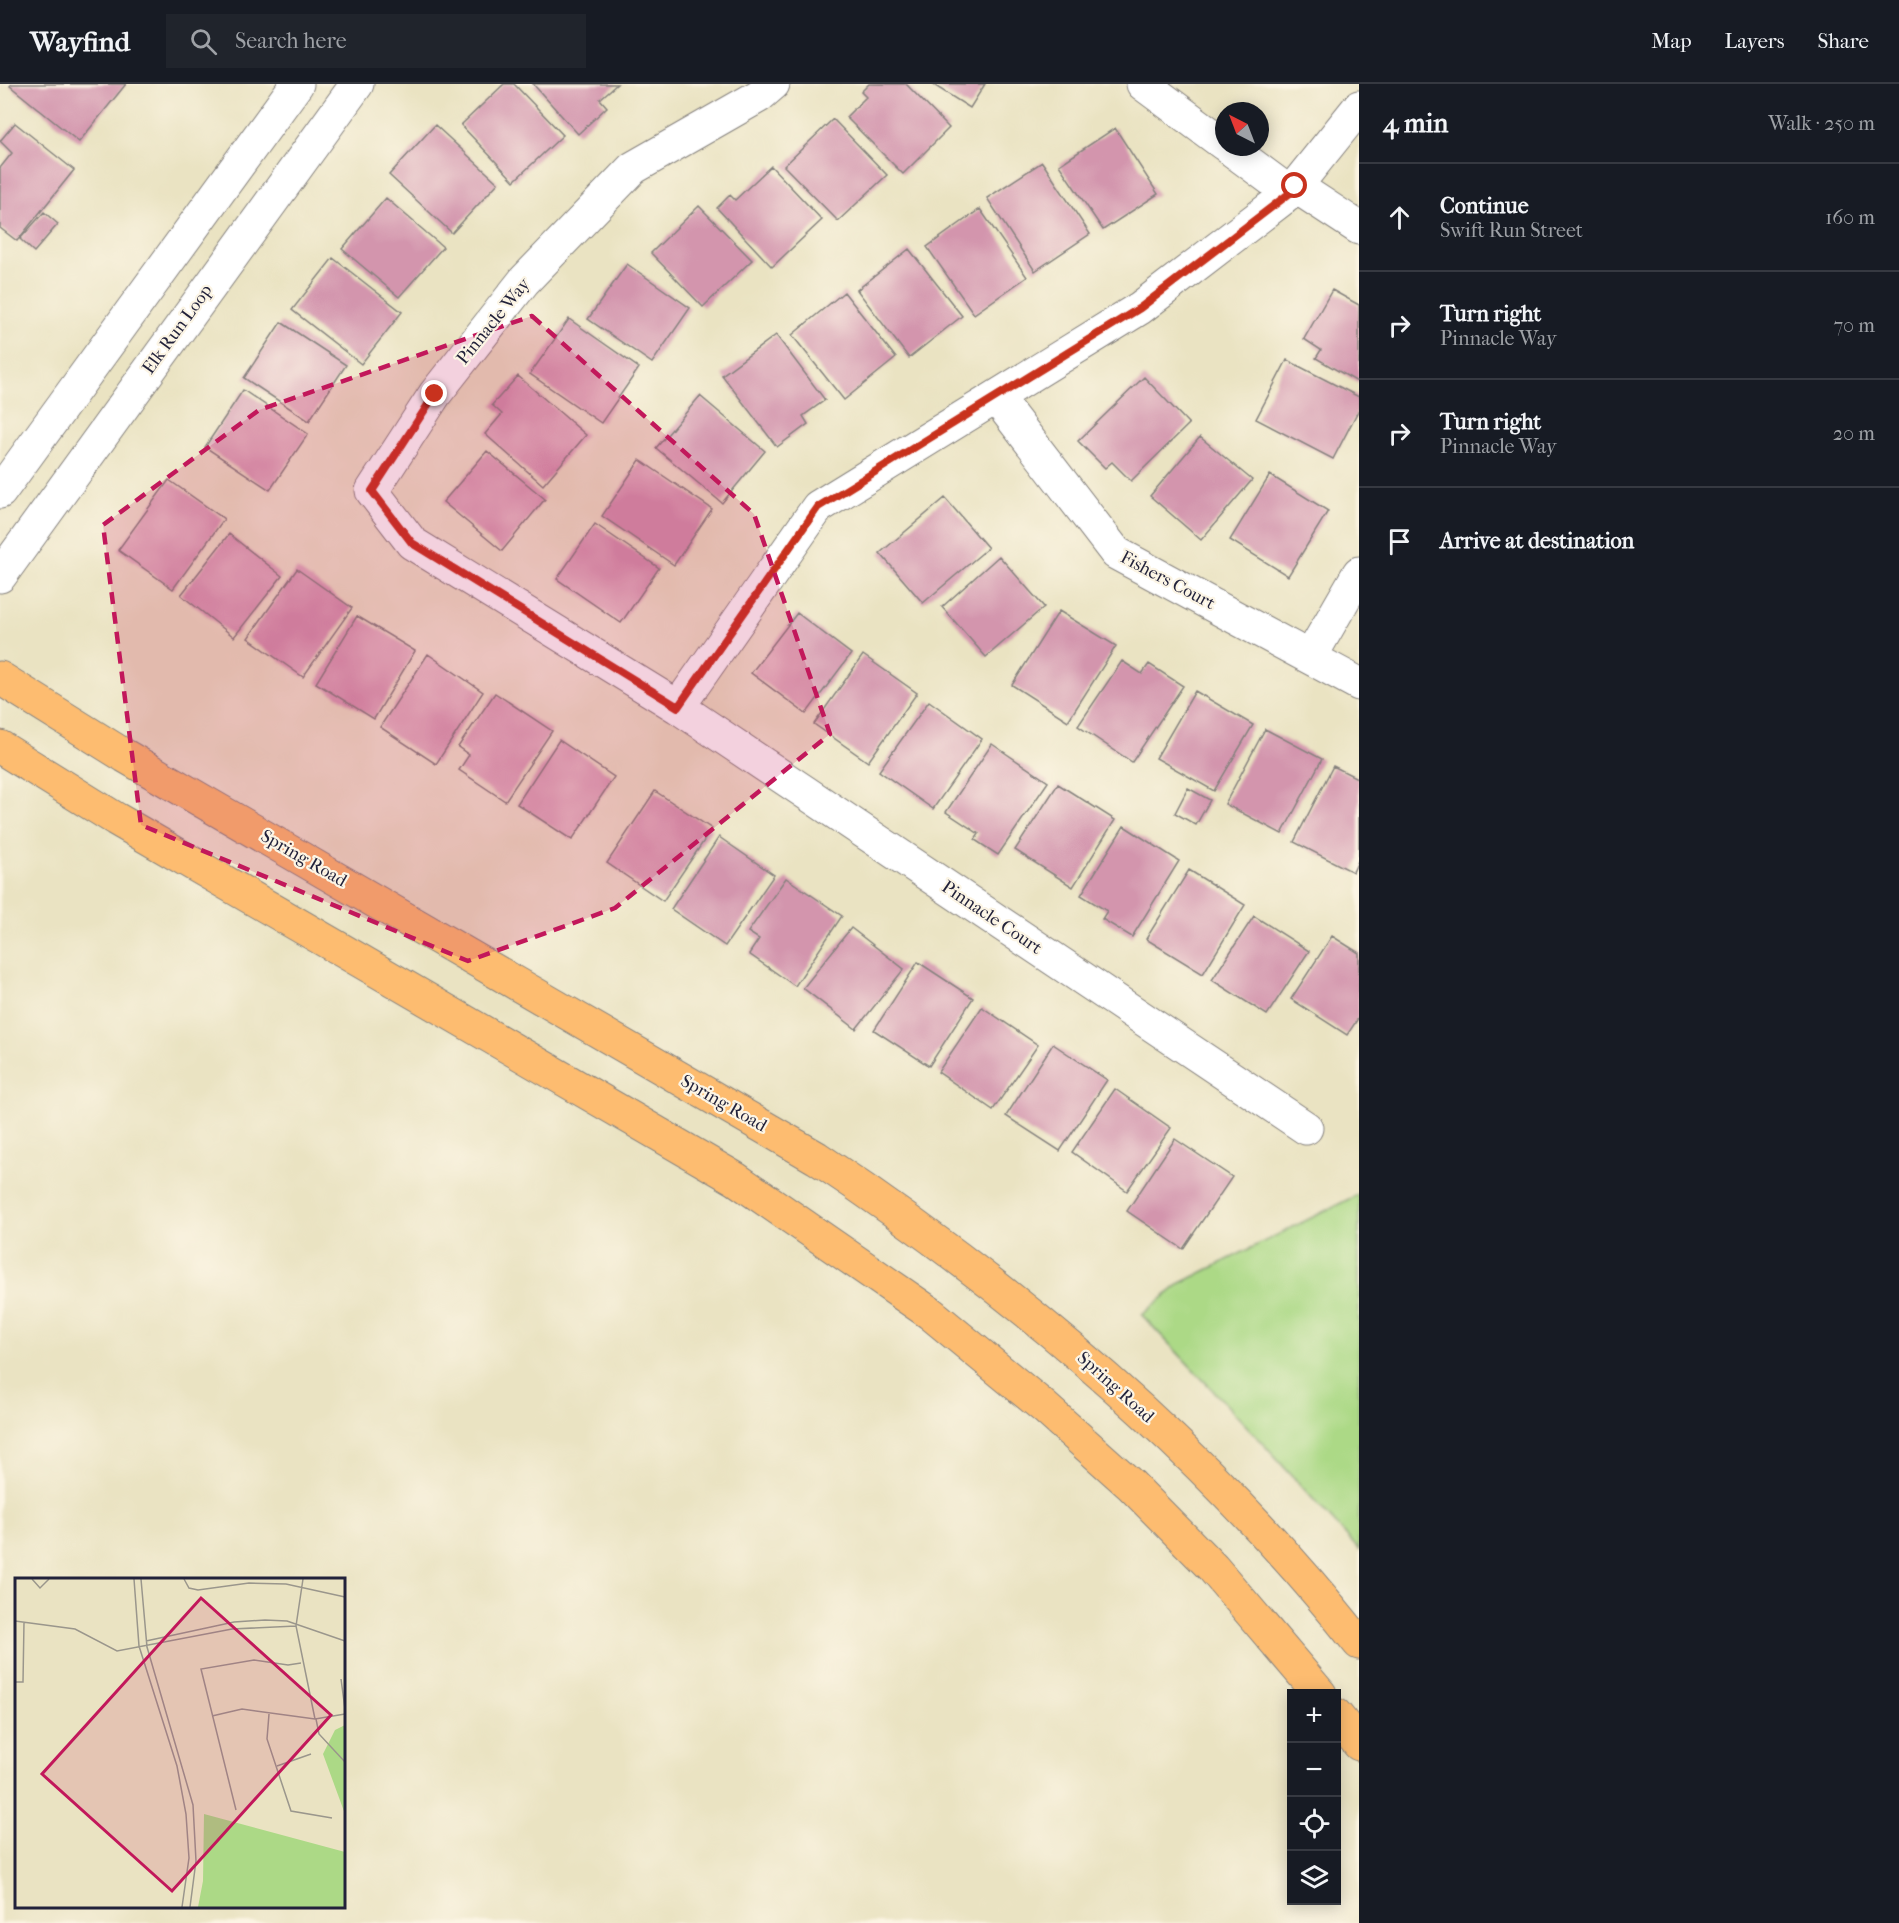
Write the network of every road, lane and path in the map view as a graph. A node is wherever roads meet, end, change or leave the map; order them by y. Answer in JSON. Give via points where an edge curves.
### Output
{"nodes":[{"id":1,"x":297,"y":84,"type":"edge"},
{"id":2,"x":357,"y":84,"type":"edge"},
{"id":3,"x":773,"y":84,"type":"edge"},
{"id":4,"x":1143,"y":84,"type":"edge"},
{"id":5,"x":1359,"y":107,"type":"edge"},
{"id":6,"x":1215,"y":137,"type":"edge"},
{"id":7,"x":1242,"y":156,"type":"edge"},
{"id":8,"x":1293,"y":190,"type":"junction"},
{"id":9,"x":1359,"y":228,"type":"edge"},
{"id":10,"x":996,"y":397,"type":"junction"},
{"id":11,"x":0,"y":492,"type":"edge"},
{"id":12,"x":1359,"y":573,"type":"edge"},
{"id":13,"x":0,"y":576,"type":"edge"},
{"id":14,"x":1311,"y":656,"type":"junction"},
{"id":15,"x":0,"y":678,"type":"edge"},
{"id":16,"x":1359,"y":684,"type":"edge"},
{"id":17,"x":678,"y":707,"type":"junction"},
{"id":18,"x":0,"y":747,"type":"edge"},
{"id":19,"x":1306,"y":1128,"type":"dead end"},
{"id":20,"x":1359,"y":1643,"type":"edge"},
{"id":21,"x":1316,"y":1689,"type":"edge"},
{"id":22,"x":1341,"y":1721,"type":"edge"},
{"id":23,"x":1359,"y":1744,"type":"edge"}],
"edges":[{"from":1,"to":11,"type":"street"},
{"from":2,"to":13,"type":"street","name":"Elk Run Loop"},
{"from":3,"to":17,"type":"street","name":"Pinnacle Way","via":[[759,96],[633,168],[524,281],[435,394],[372,491],[412,543]]},
{"from":4,"to":6,"type":"street"},
{"from":5,"to":8,"type":"street"},
{"from":7,"to":8,"type":"street"},
{"from":8,"to":9,"type":"street"},
{"from":8,"to":10,"type":"street","via":[[1140,308]]},
{"from":10,"to":14,"type":"street","name":"Fishers Court","via":[[1116,553]]},
{"from":10,"to":17,"type":"street","via":[[818,507]]},
{"from":12,"to":14,"type":"street"},
{"from":14,"to":16,"type":"street","name":"Fishers Court"},
{"from":15,"to":20,"type":"main road","name":"Spring Road","via":[[125,756],[817,1158],[888,1206],[970,1265],[1106,1376],[1196,1461],[1278,1548]]},
{"from":17,"to":19,"type":"street","name":"Pinnacle Court"},
{"from":18,"to":21,"type":"main road","via":[[116,819],[736,1179],[930,1312],[1131,1485],[1213,1569]]},
{"from":22,"to":23,"type":"main road"}]}
